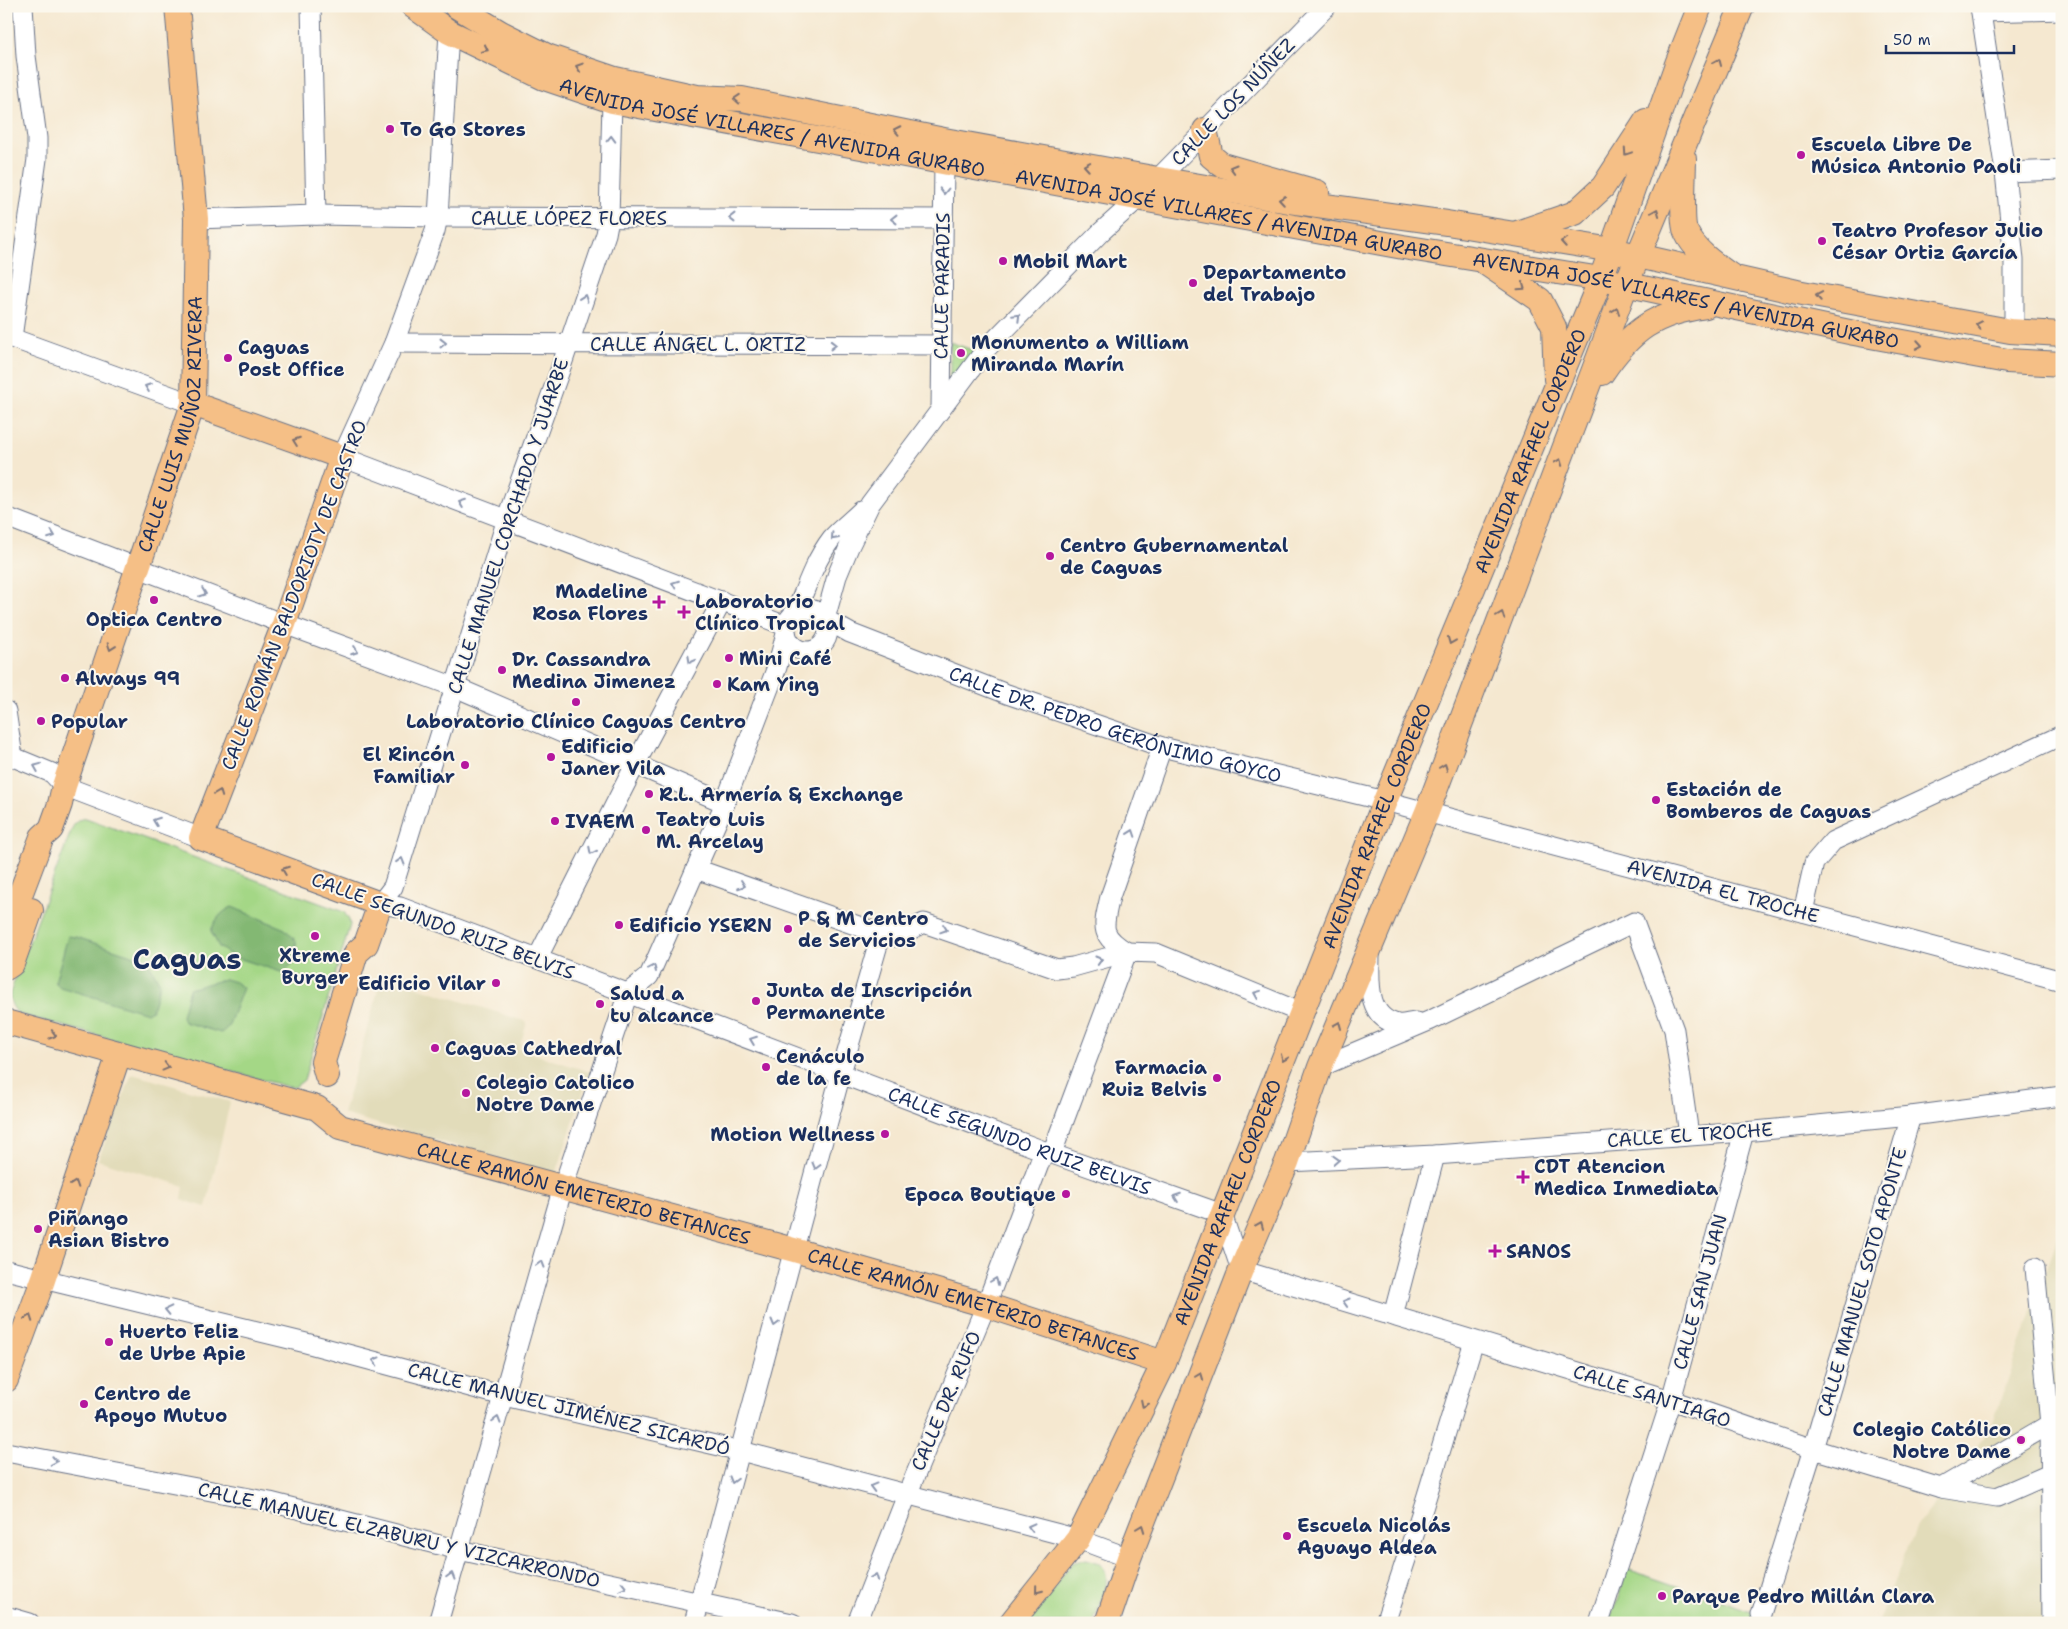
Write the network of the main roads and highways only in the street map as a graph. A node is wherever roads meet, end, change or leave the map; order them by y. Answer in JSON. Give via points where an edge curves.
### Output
{"nodes":[{"id":1,"x":177,"y":6,"type":"edge"},
{"id":2,"x":413,"y":6,"type":"edge"},
{"id":3,"x":456,"y":6,"type":"edge"},
{"id":4,"x":1700,"y":6,"type":"edge"},
{"id":5,"x":1742,"y":6,"type":"edge"},
{"id":6,"x":1677,"y":64,"type":"junction"},
{"id":7,"x":1205,"y":130,"type":"road end"},
{"id":8,"x":1685,"y":141,"type":"junction"},
{"id":9,"x":1158,"y":179,"type":"junction"},
{"id":10,"x":1041,"y":180,"type":"junction"},
{"id":11,"x":1402,"y":216,"type":"junction"},
{"id":12,"x":1515,"y":234,"type":"junction"},
{"id":13,"x":1403,"y":247,"type":"junction"},
{"id":14,"x":1612,"y":250,"type":"junction"},
{"id":15,"x":1637,"y":257,"type":"junction"},
{"id":16,"x":1482,"y":260,"type":"junction"},
{"id":17,"x":1601,"y":279,"type":"junction"},
{"id":18,"x":1735,"y":280,"type":"junction"},
{"id":19,"x":1626,"y":285,"type":"junction"},
{"id":20,"x":1720,"y":304,"type":"junction"},
{"id":21,"x":1859,"y":304,"type":"junction"},
{"id":22,"x":1854,"y":333,"type":"junction"},
{"id":23,"x":2062,"y":334,"type":"edge"},
{"id":24,"x":2062,"y":364,"type":"edge"},
{"id":25,"x":1556,"y":386,"type":"junction"},
{"id":26,"x":193,"y":404,"type":"junction"},
{"id":27,"x":1579,"y":407,"type":"junction"},
{"id":28,"x":202,"y":838,"type":"joint"},
{"id":29,"x":26,"y":903,"type":"junction"},
{"id":30,"x":380,"y":904,"type":"joint"},
{"id":31,"x":6,"y":932,"type":"edge"},
{"id":32,"x":6,"y":968,"type":"edge"},
{"id":33,"x":6,"y":1022,"type":"edge"},
{"id":34,"x":119,"y":1054,"type":"junction"},
{"id":35,"x":317,"y":1108,"type":"junction"},
{"id":36,"x":1164,"y":1363,"type":"junction"},
{"id":37,"x":6,"y":1380,"type":"edge"},
{"id":38,"x":1011,"y":1623,"type":"edge"},
{"id":39,"x":1107,"y":1623,"type":"edge"}],
"edges":[{"from":1,"to":26,"type":"main road","name":"CALLE LUIS MUÑOZ RIVERA","via":[[196,219]]},
{"from":2,"to":10,"type":"main road","name":"AVENIDA JOSÉ VILLARES / AVENIDA GURABO","one_way":true,"via":[[449,32],[544,78],[612,101]]},
{"from":9,"to":3,"type":"main road","name":"AVENIDA JOSÉ VILLARES / AVENIDA GURABO","one_way":true,"via":[[944,140],[752,100],[697,97],[615,79],[547,56]]},
{"from":4,"to":6,"type":"main road","name":"AVENIDA RAFAEL CORDERO"},
{"from":8,"to":5,"type":"main road","name":"AVENIDA RAFAEL CORDERO","one_way":true},
{"from":6,"to":12,"type":"main road","one_way":true,"via":[[1638,136],[1603,187],[1575,213]]},
{"from":6,"to":14,"type":"main road","name":"AVENIDA RAFAEL CORDERO"},
{"from":11,"to":7,"type":"main road","one_way":true,"via":[[1222,165],[1211,156]]},
{"from":15,"to":8,"type":"main road","name":"AVENIDA RAFAEL CORDERO","one_way":true},
{"from":8,"to":18,"type":"main road","via":[[1685,231],[1706,258]]},
{"from":9,"to":10,"type":"main road","via":[[1106,186]]},
{"from":11,"to":9,"type":"main road","name":"AVENIDA JOSÉ VILLARES / AVENIDA GURABO","one_way":true},
{"from":10,"to":13,"type":"main road","name":"AVENIDA JOSÉ VILLARES / AVENIDA GURABO"},
{"from":11,"to":12,"type":"main road","name":"AVENIDA JOSÉ VILLARES / AVENIDA GURABO"},
{"from":11,"to":13,"type":"main road"},
{"from":14,"to":12,"type":"main road","name":"AVENIDA JOSÉ VILLARES / AVENIDA GURABO","one_way":true},
{"from":13,"to":16,"type":"main road","name":"AVENIDA JOSÉ VILLARES / AVENIDA GURABO"},
{"from":14,"to":15,"type":"main road","name":"AVENIDA JOSÉ VILLARES / AVENIDA GURABO"},
{"from":14,"to":17,"type":"main road","name":"AVENIDA RAFAEL CORDERO"},
{"from":15,"to":18,"type":"main road","name":"AVENIDA JOSÉ VILLARES / AVENIDA GURABO"},
{"from":15,"to":19,"type":"main road","name":"AVENIDA RAFAEL CORDERO"},
{"from":16,"to":17,"type":"main road","name":"AVENIDA JOSÉ VILLARES / AVENIDA GURABO"},
{"from":16,"to":25,"type":"main road","one_way":true,"via":[[1540,300],[1554,328]]},
{"from":17,"to":19,"type":"main road","name":"AVENIDA JOSÉ VILLARES / AVENIDA GURABO"},
{"from":17,"to":25,"type":"main road","name":"AVENIDA RAFAEL CORDERO"},
{"from":21,"to":18,"type":"main road","name":"AVENIDA JOSÉ VILLARES / AVENIDA GURABO","one_way":true},
{"from":19,"to":20,"type":"main road","name":"AVENIDA JOSÉ VILLARES / AVENIDA GURABO"},
{"from":27,"to":19,"type":"main road","name":"AVENIDA RAFAEL CORDERO","one_way":true},
{"from":20,"to":22,"type":"main road","name":"AVENIDA JOSÉ VILLARES / AVENIDA GURABO"},
{"from":20,"to":27,"type":"main road","via":[[1682,309],[1650,322],[1618,349]]},
{"from":21,"to":22,"type":"main road"},
{"from":23,"to":21,"type":"main road","name":"AVENIDA JOSÉ VILLARES / AVENIDA GURABO","one_way":true,"via":[[2012,324]]},
{"from":22,"to":24,"type":"main road","name":"AVENIDA JOSÉ VILLARES / AVENIDA GURABO","one_way":true,"via":[[2007,361]]},
{"from":25,"to":36,"type":"main road","name":"AVENIDA RAFAEL CORDERO","one_way":true,"via":[[1385,801]]},
{"from":28,"to":26,"type":"main road","name":"CALLE ROMÁN BALDORIOTY DE CASTRO","one_way":true,"via":[[284,624],[342,458]]},
{"from":26,"to":29,"type":"main road","name":"CALLE LUIS MUÑOZ RIVERA","one_way":true,"via":[[60,804],[51,829],[42,837]]},
{"from":39,"to":27,"type":"main road","name":"AVENIDA RAFAEL CORDERO","one_way":true,"via":[[1241,1270],[1287,1162],[1320,1067],[1427,812]]},
{"from":30,"to":28,"type":"main road","name":"CALLE SEGUNDO RUIZ BELVIS","one_way":true},
{"from":29,"to":31,"type":"main road","name":"CALLE LUIS MUÑOZ RIVERA"},
{"from":29,"to":32,"type":"main road","name":"CALLE LUIS MUÑOZ RIVERA","via":[[12,964]]},
{"from":30,"to":35,"type":"main road","name":"CALLE MANUEL CORCHADO Y JUARBE","via":[[366,944],[371,959],[347,1010],[336,1068],[327,1076]]},
{"from":33,"to":34,"type":"main road","name":"CALLE RAMÓN EMETERIO BETANCES","one_way":true},
{"from":34,"to":35,"type":"main road","name":"CALLE RAMÓN EMETERIO BETANCES","one_way":true},
{"from":37,"to":34,"type":"main road","one_way":true},
{"from":35,"to":36,"type":"main road","name":"CALLE RAMÓN EMETERIO BETANCES","via":[[340,1127],[794,1250],[986,1305]]},
{"from":36,"to":38,"type":"main road","name":"AVENIDA RAFAEL CORDERO","one_way":true,"via":[[1078,1539]]}]}
